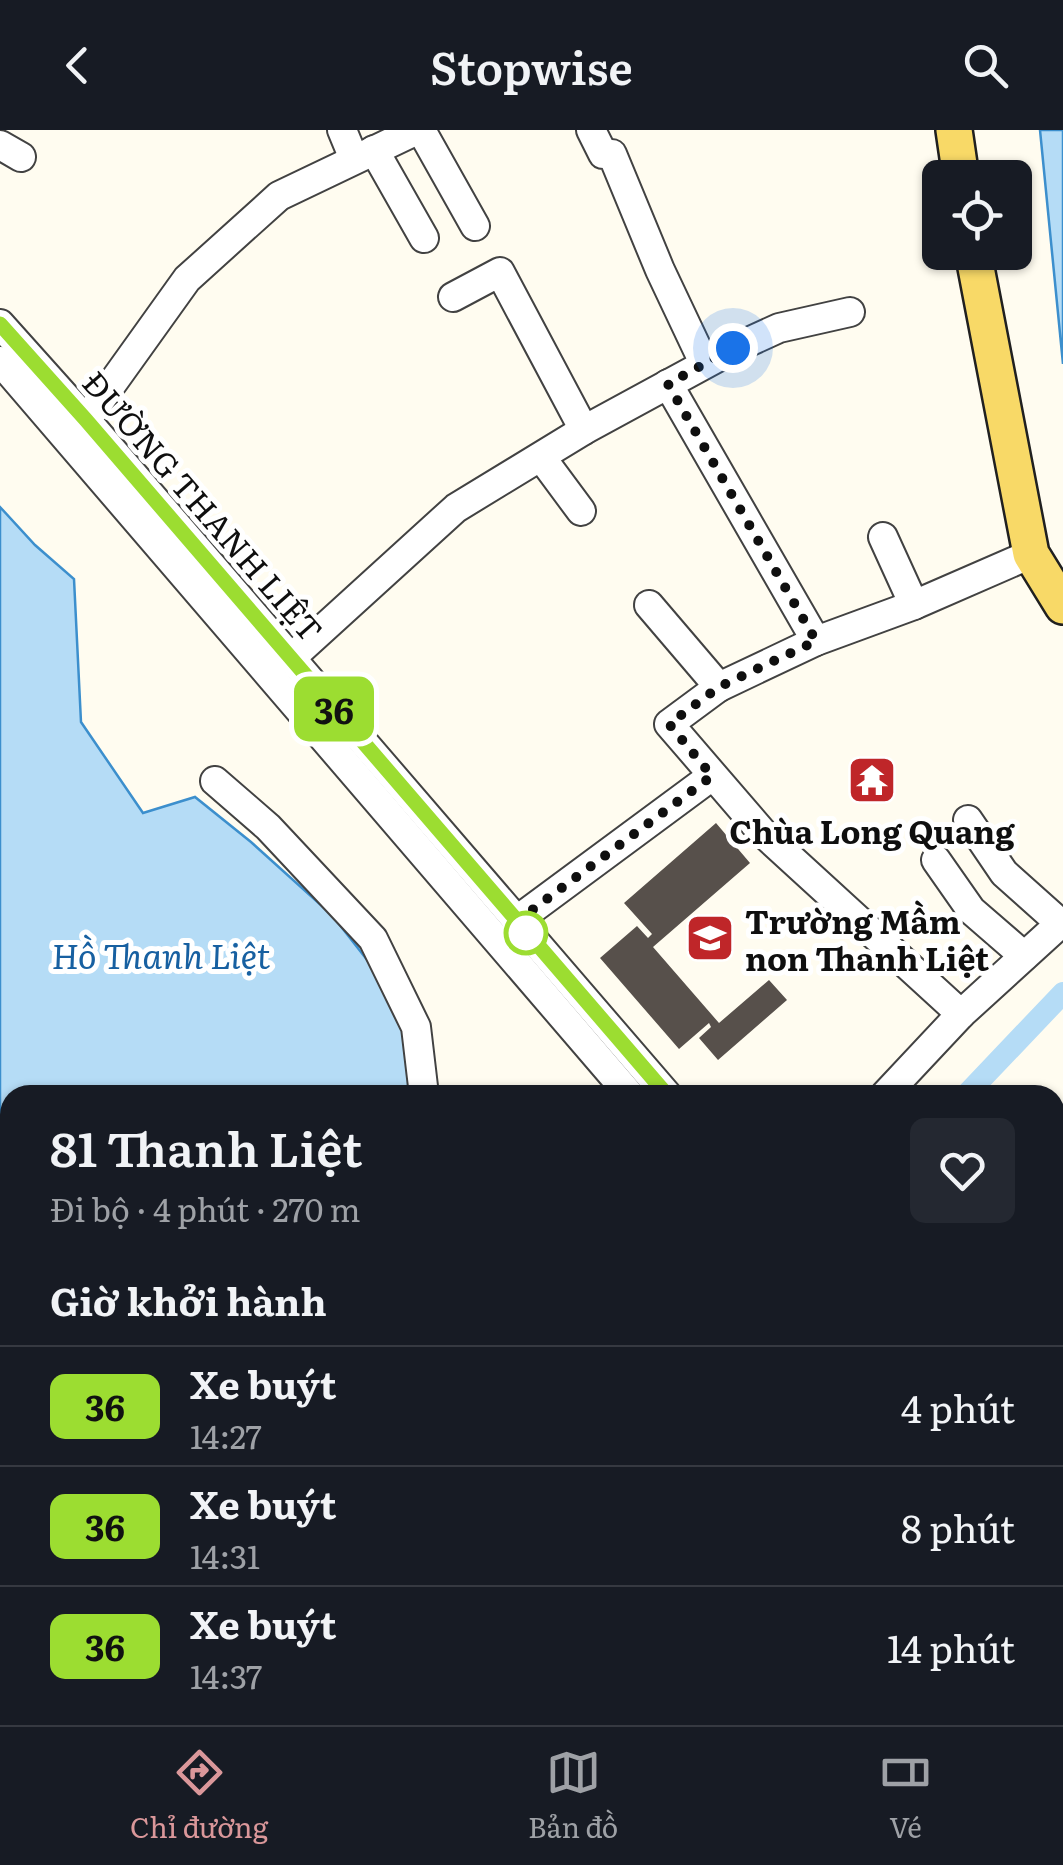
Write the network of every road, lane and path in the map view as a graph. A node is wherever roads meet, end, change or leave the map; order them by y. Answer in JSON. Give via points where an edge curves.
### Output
{"nodes":[{"id":1,"x":342,"y":130,"type":"edge"},
{"id":2,"x":419,"y":130,"type":"edge"},
{"id":3,"x":591,"y":130,"type":"edge"},
{"id":4,"x":954,"y":130,"type":"edge"},
{"id":5,"x":364,"y":154,"type":"junction"},
{"id":6,"x":958,"y":160,"type":"edge"},
{"id":7,"x":475,"y":226,"type":"dead end"},
{"id":8,"x":424,"y":238,"type":"dead end"},
{"id":9,"x":976,"y":270,"type":"edge"},
{"id":10,"x":453,"y":297,"type":"dead end"},
{"id":11,"x":850,"y":312,"type":"dead end"},
{"id":12,"x":0,"y":324,"type":"edge"},
{"id":13,"x":0,"y":361,"type":"edge"},
{"id":14,"x":704,"y":363,"type":"junction"},
{"id":15,"x":668,"y":384,"type":"junction"},
{"id":16,"x":86,"y":420,"type":"junction"},
{"id":17,"x":584,"y":430,"type":"junction"},
{"id":18,"x":541,"y":456,"type":"junction"},
{"id":19,"x":581,"y":510,"type":"dead end"},
{"id":20,"x":883,"y":537,"type":"dead end"},
{"id":21,"x":1031,"y":554,"type":"junction"},
{"id":22,"x":649,"y":605,"type":"dead end"},
{"id":23,"x":914,"y":605,"type":"junction"},
{"id":24,"x":1063,"y":606,"type":"edge"},
{"id":25,"x":816,"y":641,"type":"junction"},
{"id":26,"x":290,"y":658,"type":"junction"},
{"id":27,"x":719,"y":687,"type":"junction"},
{"id":28,"x":712,"y":776,"type":"junction"},
{"id":29,"x":215,"y":781,"type":"dead end"},
{"id":30,"x":968,"y":820,"type":"dead end"},
{"id":31,"x":936,"y":860,"type":"dead end"},
{"id":32,"x":516,"y":922,"type":"junction"},
{"id":33,"x":1062,"y":922,"type":"edge"},
{"id":34,"x":1024,"y":956,"type":"junction"},
{"id":35,"x":961,"y":1014,"type":"junction"},
{"id":36,"x":423,"y":1085,"type":"edge"},
{"id":37,"x":621,"y":1085,"type":"edge"},
{"id":38,"x":658,"y":1085,"type":"edge"},
{"id":39,"x":894,"y":1085,"type":"edge"}],
"edges":[{"from":1,"to":5,"type":"street"},
{"from":2,"to":5,"type":"street"},
{"from":2,"to":7,"type":"street"},
{"from":3,"to":14,"type":"street","via":[[602,154],[612,154]]},
{"from":4,"to":6,"type":"main road"},
{"from":5,"to":8,"type":"street"},
{"from":5,"to":16,"type":"street","via":[[279,196],[187,279]]},
{"from":9,"to":21,"type":"main road"},
{"from":10,"to":17,"type":"street","via":[[500,272]]},
{"from":11,"to":14,"type":"street","via":[[780,328]]},
{"from":12,"to":16,"type":"street","name":"ĐƯỜNG THANH LIỆT"},
{"from":13,"to":37,"type":"street","name":"ĐƯỜNG THANH LIỆT"},
{"from":14,"to":15,"type":"street"},
{"from":15,"to":17,"type":"street"},
{"from":15,"to":25,"type":"street"},
{"from":16,"to":26,"type":"street","name":"ĐƯỜNG THANH LIỆT"},
{"from":17,"to":18,"type":"street"},
{"from":18,"to":19,"type":"street"},
{"from":18,"to":26,"type":"street","via":[[456,508]]},
{"from":20,"to":23,"type":"street"},
{"from":21,"to":23,"type":"street"},
{"from":21,"to":24,"type":"main road"},
{"from":22,"to":27,"type":"street"},
{"from":23,"to":25,"type":"street"},
{"from":25,"to":27,"type":"street"},
{"from":26,"to":32,"type":"street","name":"ĐƯỜNG THANH LIỆT"},
{"from":27,"to":28,"type":"street","via":[[669,724]]},
{"from":28,"to":32,"type":"street"},
{"from":28,"to":35,"type":"street","via":[[762,832]]},
{"from":29,"to":36,"type":"street","via":[[373,939],[416,1026]]},
{"from":30,"to":33,"type":"street","via":[[1004,872]]},
{"from":31,"to":34,"type":"street","via":[[970,910]]},
{"from":32,"to":38,"type":"street","name":"ĐƯỜNG THANH LIỆT"},
{"from":33,"to":34,"type":"street"},
{"from":34,"to":35,"type":"street"},
{"from":35,"to":39,"type":"street"}]}
